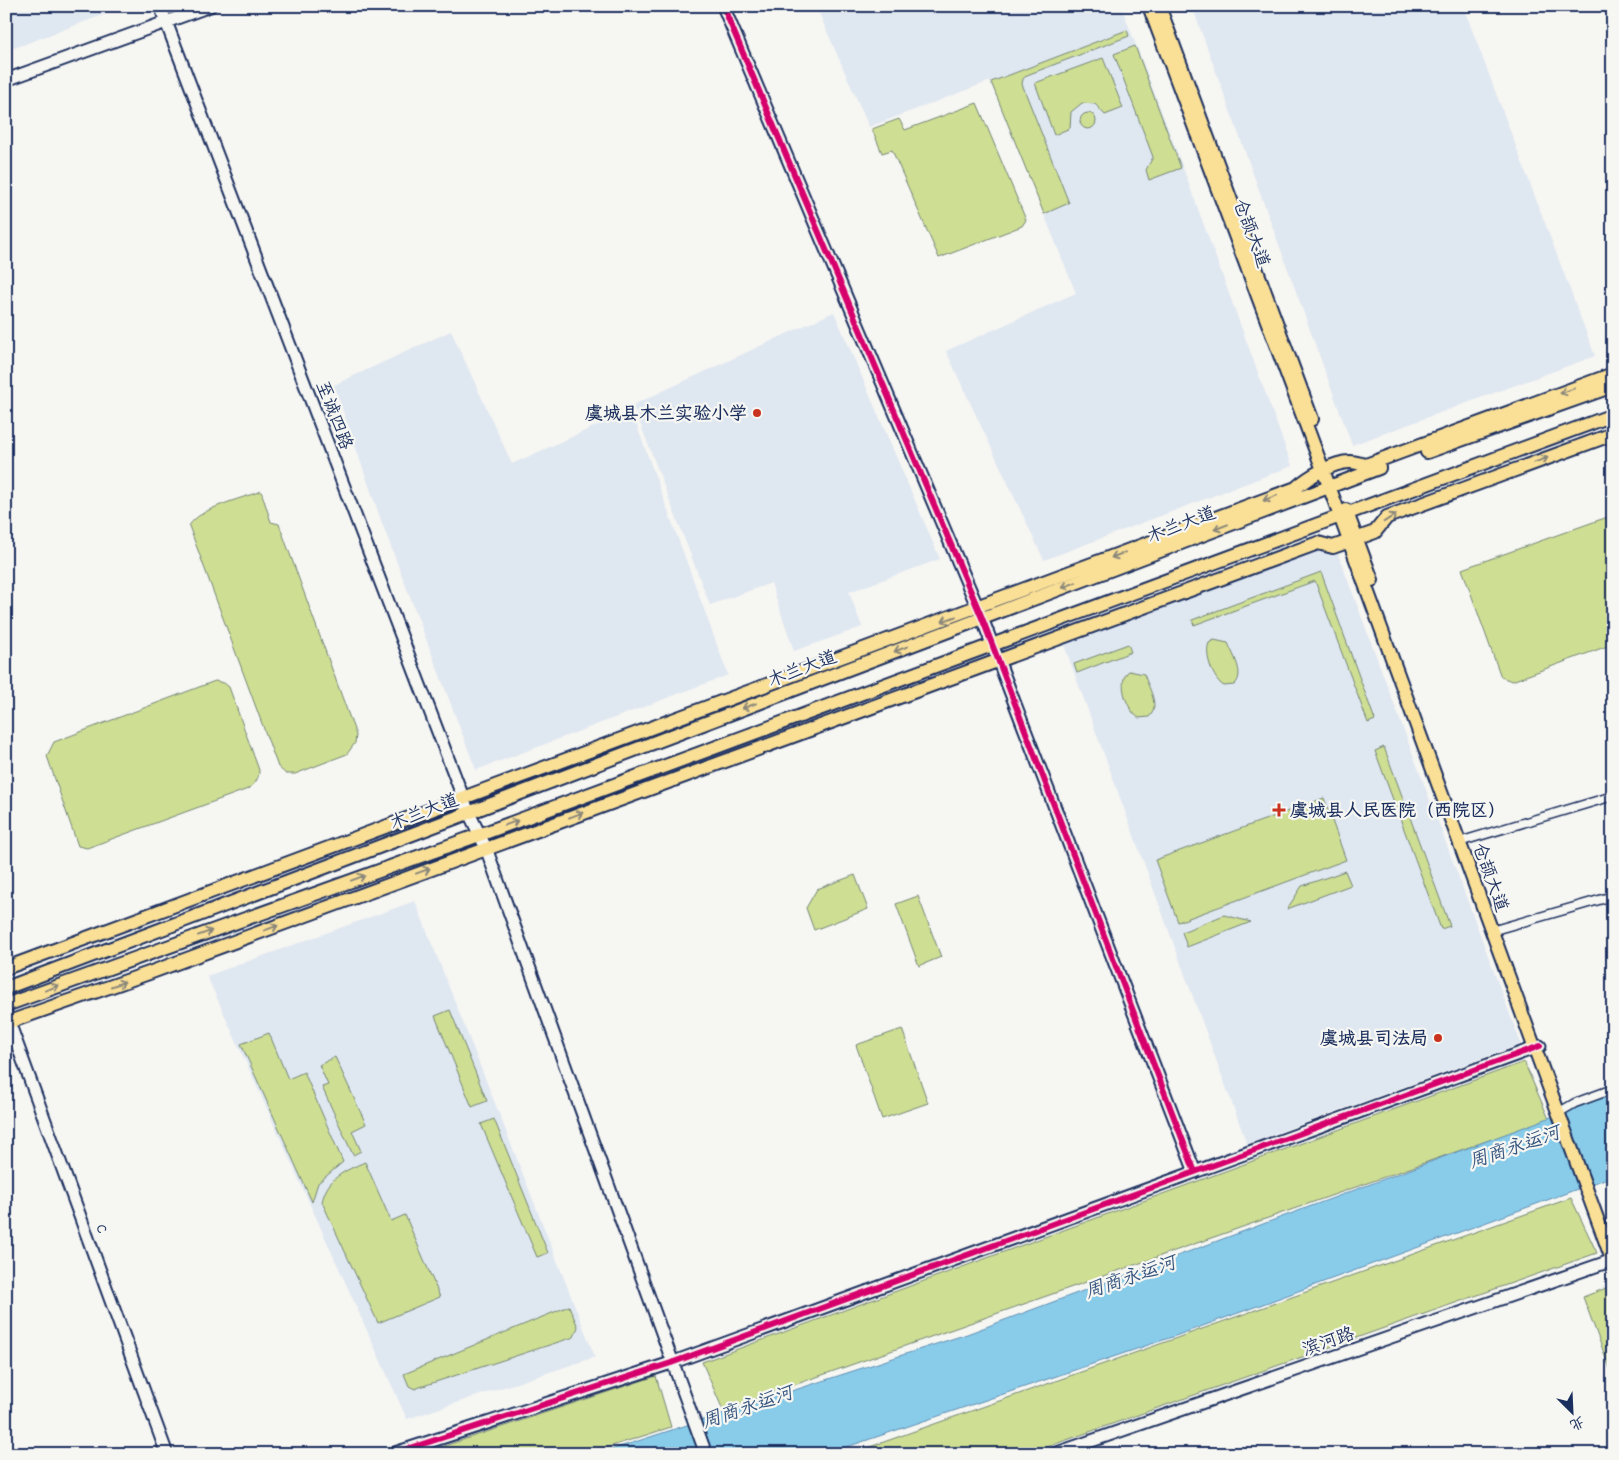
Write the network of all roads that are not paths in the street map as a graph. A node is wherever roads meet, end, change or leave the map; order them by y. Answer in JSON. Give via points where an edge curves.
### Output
{"nodes":[{"id":1,"x":160,"y":6,"type":"edge"},
{"id":2,"x":210,"y":6,"type":"edge"},
{"id":3,"x":723,"y":6,"type":"edge"},
{"id":4,"x":1149,"y":6,"type":"edge"},
{"id":5,"x":1159,"y":6,"type":"edge"},
{"id":6,"x":166,"y":22,"type":"junction"},
{"id":7,"x":6,"y":80,"type":"edge"},
{"id":8,"x":1613,"y":374,"type":"edge"},
{"id":9,"x":1613,"y":386,"type":"edge"},
{"id":10,"x":1613,"y":415,"type":"edge"},
{"id":11,"x":1613,"y":434,"type":"edge"},
{"id":12,"x":1327,"y":469,"type":"junction"},
{"id":13,"x":1333,"y":485,"type":"junction"},
{"id":14,"x":1344,"y":515,"type":"junction"},
{"id":15,"x":1352,"y":540,"type":"junction"},
{"id":16,"x":980,"y":613,"type":"junction"},
{"id":17,"x":990,"y":644,"type":"junction"},
{"id":18,"x":998,"y":662,"type":"junction"},
{"id":19,"x":1613,"y":796,"type":"edge"},
{"id":20,"x":463,"y":797,"type":"junction"},
{"id":21,"x":469,"y":813,"type":"junction"},
{"id":22,"x":479,"y":835,"type":"junction"},
{"id":23,"x":1462,"y":841,"type":"junction"},
{"id":24,"x":486,"y":848,"type":"junction"},
{"id":25,"x":1613,"y":896,"type":"edge"},
{"id":26,"x":1498,"y":929,"type":"junction"},
{"id":27,"x":6,"y":968,"type":"edge"},
{"id":28,"x":6,"y":988,"type":"edge"},
{"id":29,"x":6,"y":1005,"type":"edge"},
{"id":30,"x":7,"y":1020,"type":"edge"},
{"id":31,"x":1538,"y":1047,"type":"junction"},
{"id":32,"x":1613,"y":1089,"type":"edge"},
{"id":33,"x":1561,"y":1111,"type":"junction"},
{"id":34,"x":1195,"y":1172,"type":"junction"},
{"id":35,"x":1591,"y":1191,"type":"junction"},
{"id":36,"x":1613,"y":1241,"type":"edge"},
{"id":37,"x":1613,"y":1261,"type":"edge"},
{"id":38,"x":671,"y":1362,"type":"junction"},
{"id":39,"x":167,"y":1454,"type":"edge"},
{"id":40,"x":392,"y":1454,"type":"edge"},
{"id":41,"x":706,"y":1454,"type":"edge"},
{"id":42,"x":1054,"y":1454,"type":"edge"}],
"edges":[{"from":1,"to":6,"type":"street","name":"至诚四路"},
{"from":2,"to":6,"type":"street"},
{"from":3,"to":16,"type":"street"},
{"from":4,"to":12,"type":"main road","name":"仓颉大道"},
{"from":5,"to":12,"type":"main road","name":"仓颉大道"},
{"from":6,"to":7,"type":"street"},
{"from":6,"to":20,"type":"street","name":"至诚四路"},
{"from":8,"to":12,"type":"main road","one_way":true,"via":[[1366,465],[1350,462]]},
{"from":9,"to":13,"type":"main road","name":"木兰大道"},
{"from":10,"to":14,"type":"main road"},
{"from":15,"to":11,"type":"main road","one_way":true,"via":[[1375,532],[1387,517]]},
{"from":12,"to":13,"type":"main road","name":"仓颉大道"},
{"from":12,"to":16,"type":"main road","one_way":true,"via":[[1309,476],[1296,488]]},
{"from":13,"to":14,"type":"main road","name":"仓颉大道"},
{"from":13,"to":16,"type":"main road","name":"木兰大道","one_way":true},
{"from":14,"to":15,"type":"main road","name":"仓颉大道"},
{"from":14,"to":17,"type":"main road"},
{"from":15,"to":18,"type":"main road","via":[[1333,547],[1318,543]]},
{"from":15,"to":23,"type":"main road","name":"仓颉大道"},
{"from":16,"to":17,"type":"street"},
{"from":16,"to":20,"type":"main road","one_way":true},
{"from":16,"to":21,"type":"main road","name":"木兰大道","one_way":true},
{"from":17,"to":18,"type":"street"},
{"from":22,"to":17,"type":"main road","one_way":true},
{"from":24,"to":18,"type":"main road","one_way":true},
{"from":18,"to":34,"type":"street"},
{"from":19,"to":23,"type":"street"},
{"from":20,"to":21,"type":"street","name":"至诚四路"},
{"from":20,"to":27,"type":"main road"},
{"from":21,"to":22,"type":"street","name":"至诚四路"},
{"from":21,"to":28,"type":"main road","name":"木兰大道"},
{"from":22,"to":24,"type":"street","name":"至诚四路"},
{"from":29,"to":22,"type":"main road","one_way":true},
{"from":23,"to":26,"type":"main road","name":"仓颉大道"},
{"from":23,"to":31,"type":"main road","name":"仓颉大道"},
{"from":30,"to":24,"type":"main road","one_way":true,"via":[[149,973]]},
{"from":24,"to":38,"type":"street","name":"至诚四路"},
{"from":25,"to":26,"type":"street"},
{"from":26,"to":31,"type":"main road","name":"仓颉大道"},
{"from":30,"to":39,"type":"street","name":"c"},
{"from":31,"to":33,"type":"main road","name":"仓颉大道"},
{"from":31,"to":34,"type":"street"},
{"from":32,"to":33,"type":"street"},
{"from":33,"to":35,"type":"main road","name":"仓颉大道"},
{"from":34,"to":38,"type":"street"},
{"from":35,"to":36,"type":"main road"},
{"from":35,"to":37,"type":"main road"},
{"from":37,"to":42,"type":"street","name":"滨河路"},
{"from":38,"to":40,"type":"street"},
{"from":38,"to":41,"type":"street","name":"至诚四路"}]}
